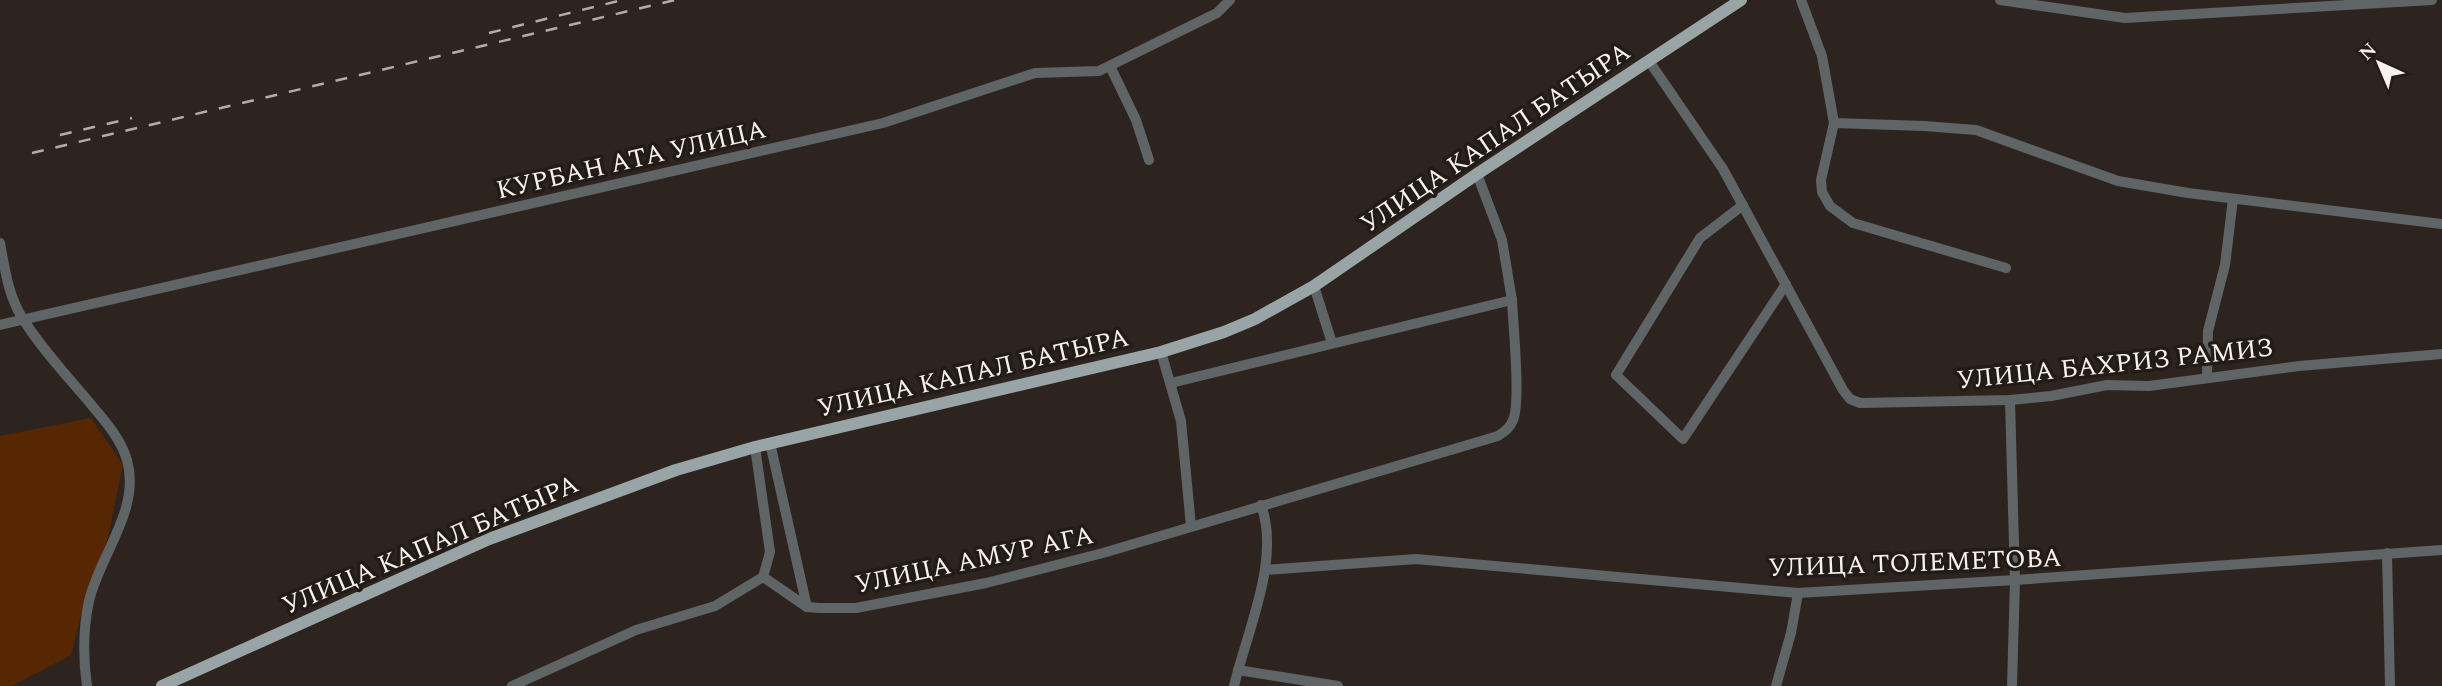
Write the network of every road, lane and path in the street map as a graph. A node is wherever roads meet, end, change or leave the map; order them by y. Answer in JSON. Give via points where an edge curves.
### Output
{"nodes":[{"id":1,"x":1230,"y":0,"type":"edge"},
{"id":2,"x":1741,"y":0,"type":"edge"},
{"id":3,"x":1801,"y":0,"type":"edge"},
{"id":4,"x":2000,"y":0,"type":"edge"},
{"id":5,"x":2432,"y":0,"type":"edge"},
{"id":6,"x":1650,"y":61,"type":"junction"},
{"id":7,"x":1111,"y":66,"type":"junction"},
{"id":8,"x":1834,"y":123,"type":"junction"},
{"id":9,"x":1149,"y":160,"type":"dead end"},
{"id":10,"x":1477,"y":174,"type":"junction"},
{"id":11,"x":2233,"y":198,"type":"junction"},
{"id":12,"x":1743,"y":205,"type":"junction"},
{"id":13,"x":2442,"y":224,"type":"edge"},
{"id":14,"x":0,"y":243,"type":"edge"},
{"id":15,"x":2006,"y":268,"type":"dead end"},
{"id":16,"x":1786,"y":284,"type":"junction"},
{"id":17,"x":1314,"y":286,"type":"junction"},
{"id":18,"x":1512,"y":300,"type":"junction"},
{"id":19,"x":23,"y":320,"type":"junction"},
{"id":20,"x":0,"y":325,"type":"edge"},
{"id":21,"x":1332,"y":344,"type":"junction"},
{"id":22,"x":1161,"y":352,"type":"junction"},
{"id":23,"x":2442,"y":354,"type":"edge"},
{"id":24,"x":2207,"y":377,"type":"junction"},
{"id":25,"x":1171,"y":383,"type":"junction"},
{"id":26,"x":2010,"y":400,"type":"junction"},
{"id":27,"x":770,"y":443,"type":"junction"},
{"id":28,"x":755,"y":447,"type":"junction"},
{"id":29,"x":1261,"y":505,"type":"junction"},
{"id":30,"x":1191,"y":526,"type":"junction"},
{"id":31,"x":2442,"y":550,"type":"edge"},
{"id":32,"x":2387,"y":554,"type":"junction"},
{"id":33,"x":1265,"y":570,"type":"junction"},
{"id":34,"x":763,"y":577,"type":"junction"},
{"id":35,"x":2015,"y":580,"type":"junction"},
{"id":36,"x":1798,"y":593,"type":"junction"},
{"id":37,"x":807,"y":607,"type":"junction"},
{"id":38,"x":1238,"y":670,"type":"junction"},
{"id":39,"x":189,"y":680,"type":"edge"},
{"id":40,"x":87,"y":686,"type":"edge"},
{"id":41,"x":162,"y":686,"type":"edge"},
{"id":42,"x":512,"y":686,"type":"edge"},
{"id":43,"x":1234,"y":686,"type":"edge"},
{"id":44,"x":1338,"y":686,"type":"edge"},
{"id":45,"x":1776,"y":686,"type":"edge"},
{"id":46,"x":2012,"y":686,"type":"edge"},
{"id":47,"x":2390,"y":686,"type":"edge"}],
"edges":[{"from":1,"to":7,"type":"street","name":"КУРБАН АТА УЛИЦА","via":[[1217,13]]},
{"from":2,"to":6,"type":"main road","name":"УЛИЦА КАПАЛ БАТЫРА"},
{"from":3,"to":8,"type":"street","via":[[1822,55]]},
{"from":4,"to":5,"type":"street","via":[[2125,18]]},
{"from":6,"to":10,"type":"main road","name":"УЛИЦА КАПАЛ БАТЫРА"},
{"from":6,"to":12,"type":"street","name":"УЛИЦА БАХРИЗ РАМИЗ"},
{"from":7,"to":9,"type":"street"},
{"from":7,"to":19,"type":"street","name":"КУРБАН АТА УЛИЦА","via":[[1099,71],[1035,73],[883,123]]},
{"from":8,"to":11,"type":"street","via":[[1976,131],[2118,181]]},
{"from":8,"to":15,"type":"street","via":[[1821,180],[1830,206],[1853,223]]},
{"from":10,"to":17,"type":"main road","name":"УЛИЦА КАПАЛ БАТЫРА"},
{"from":10,"to":18,"type":"street","name":"УЛИЦА АМУР АГА","via":[[1502,240]]},
{"from":11,"to":13,"type":"street"},
{"from":11,"to":24,"type":"street","via":[[2225,265],[2208,331]]},
{"from":12,"to":16,"type":"street","name":"УЛИЦА БАХРИЗ РАМИЗ"},
{"from":12,"to":16,"type":"street","via":[[1700,238],[1616,375],[1683,439]]},
{"from":14,"to":19,"type":"street","via":[[11,296]]},
{"from":16,"to":26,"type":"street","name":"УЛИЦА БАХРИЗ РАМИЗ","via":[[1850,399],[1860,403]]},
{"from":17,"to":21,"type":"street"},
{"from":17,"to":22,"type":"main road","name":"УЛИЦА КАПАЛ БАТЫРА","via":[[1255,319]]},
{"from":18,"to":21,"type":"street"},
{"from":18,"to":29,"type":"street","name":"УЛИЦА АМУР АГА","via":[[1515,418],[1507,429],[1498,436]]},
{"from":19,"to":20,"type":"street","name":"КУРБАН АТА УЛИЦА"},
{"from":19,"to":40,"type":"street","via":[[113,431],[127,459],[131,483],[124,517],[89,601],[83,656]]},
{"from":21,"to":25,"type":"street"},
{"from":22,"to":25,"type":"street"},
{"from":22,"to":27,"type":"main road","name":"УЛИЦА КАПАЛ БАТЫРА"},
{"from":23,"to":24,"type":"street","name":"УЛИЦА БАХРИЗ РАМИЗ"},
{"from":24,"to":26,"type":"street","name":"УЛИЦА БАХРИЗ РАМИЗ","via":[[2149,386],[2108,385]]},
{"from":25,"to":30,"type":"street","via":[[1181,421]]},
{"from":26,"to":35,"type":"street","name":"УЛИЦА ТОЛЕМЕТОВА"},
{"from":27,"to":28,"type":"main road","name":"УЛИЦА КАПАЛ БАТЫРА"},
{"from":27,"to":37,"type":"street"},
{"from":28,"to":34,"type":"street","via":[[770,552]]},
{"from":28,"to":39,"type":"main road","name":"УЛИЦА КАПАЛ БАТЫРА","via":[[676,470],[489,539]]},
{"from":29,"to":30,"type":"street","name":"УЛИЦА АМУР АГА"},
{"from":29,"to":33,"type":"street","via":[[1269,538]]},
{"from":30,"to":37,"type":"street","name":"УЛИЦА АМУР АГА","via":[[986,583],[856,608]]},
{"from":31,"to":32,"type":"street","name":"УЛИЦА ТОЛЕМЕТОВА"},
{"from":32,"to":35,"type":"street","name":"УЛИЦА ТОЛЕМЕТОВА"},
{"from":32,"to":47,"type":"street"},
{"from":33,"to":36,"type":"street","name":"УЛИЦА ТОЛЕМЕТОВА","via":[[1416,559]]},
{"from":33,"to":38,"type":"street"},
{"from":34,"to":37,"type":"street"},
{"from":34,"to":42,"type":"street","via":[[715,607],[636,631]]},
{"from":35,"to":36,"type":"street","name":"УЛИЦА ТОЛЕМЕТОВА"},
{"from":35,"to":46,"type":"street","name":"УЛИЦА ТОЛЕМЕТОВА"},
{"from":36,"to":45,"type":"street"},
{"from":38,"to":43,"type":"street"},
{"from":38,"to":44,"type":"street"},
{"from":39,"to":41,"type":"main road","name":"УЛИЦА КАПАЛ БАТЫРА"}]}
